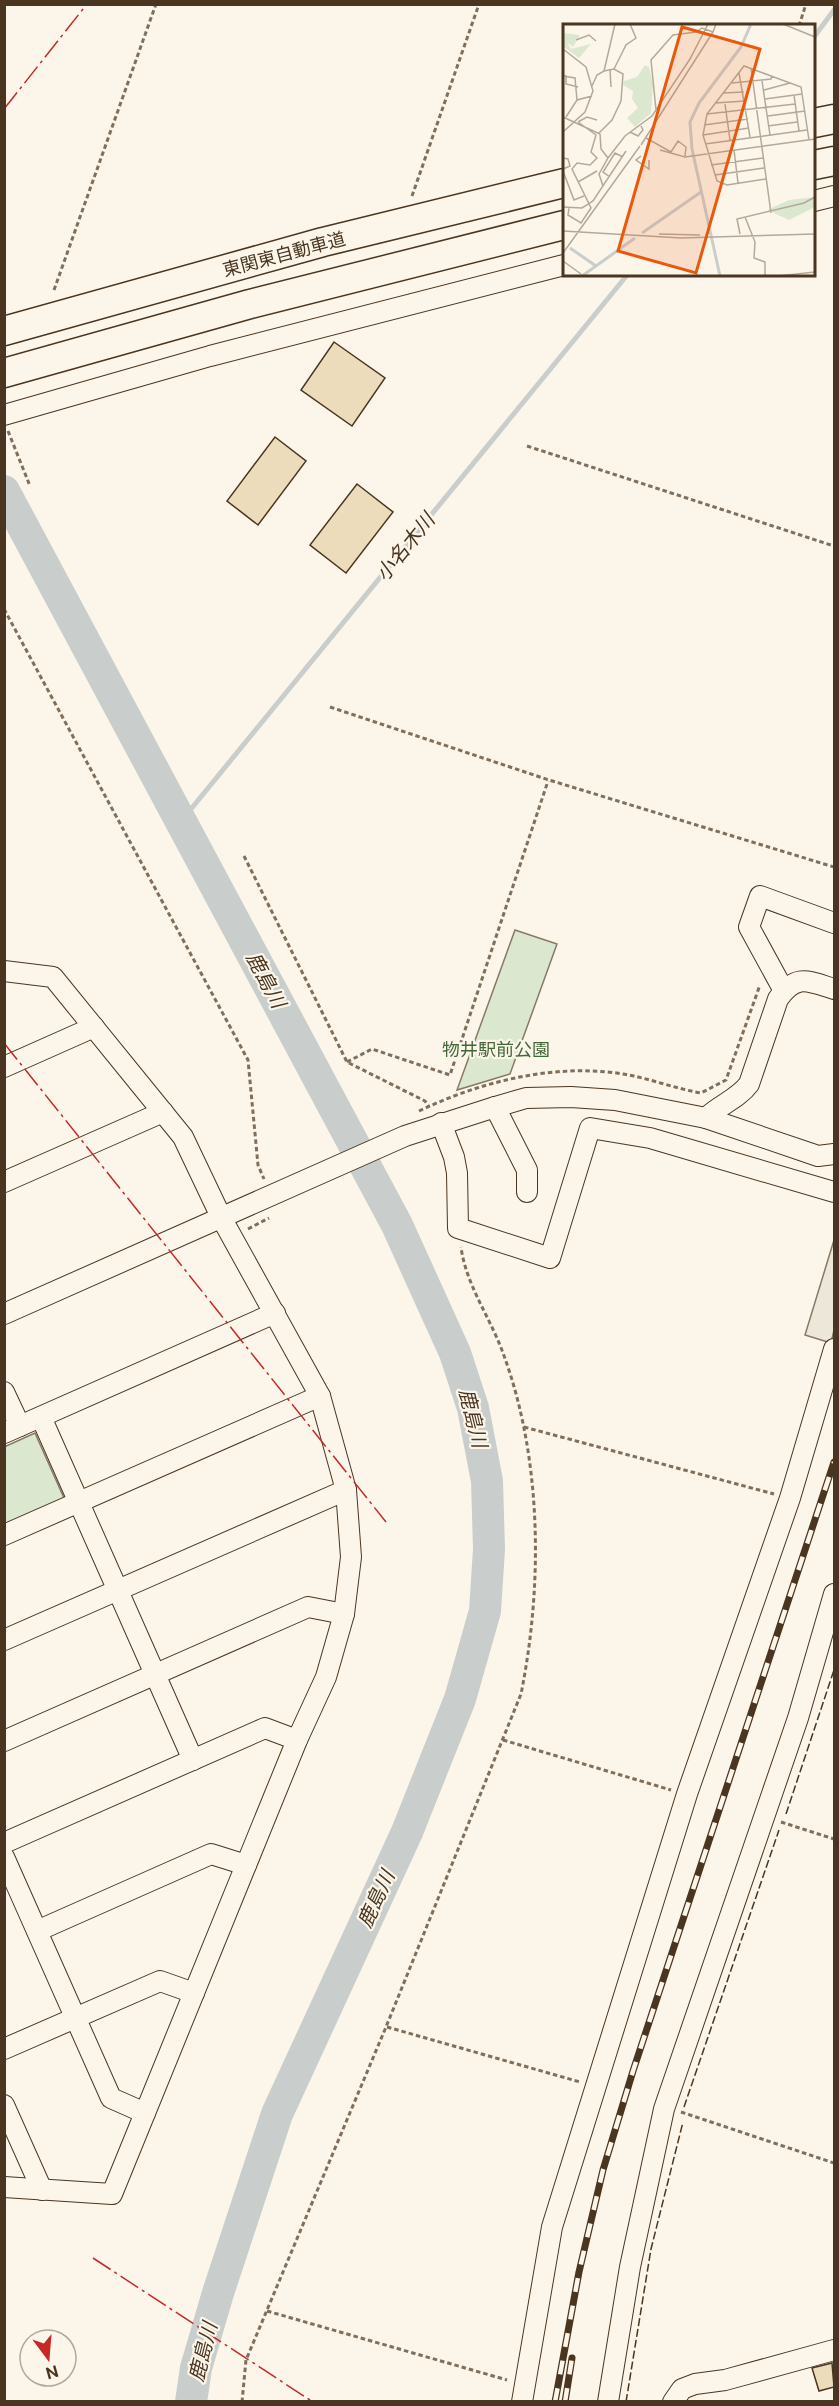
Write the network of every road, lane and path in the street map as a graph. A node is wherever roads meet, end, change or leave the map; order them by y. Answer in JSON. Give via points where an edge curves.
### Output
{"nodes":[{"id":1,"x":156,"y":4,"type":"edge"},
{"id":2,"x":479,"y":4,"type":"edge"},
{"id":3,"x":806,"y":4,"type":"edge"},
{"id":4,"x":800,"y":24,"type":"edge"},
{"id":5,"x":834,"y":119,"type":"edge"},
{"id":6,"x":815,"y":123,"type":"edge"},
{"id":7,"x":834,"y":161,"type":"edge"},
{"id":8,"x":815,"y":165,"type":"edge"},
{"id":9,"x":563,"y":183,"type":"edge"},
{"id":10,"x":412,"y":196,"type":"dead end"},
{"id":11,"x":834,"y":196,"type":"edge"},
{"id":12,"x":815,"y":201,"type":"edge"},
{"id":13,"x":563,"y":225,"type":"edge"},
{"id":14,"x":563,"y":265,"type":"edge"},
{"id":15,"x":54,"y":290,"type":"dead end"},
{"id":16,"x":4,"y":331,"type":"edge"},
{"id":17,"x":4,"y":373,"type":"edge"},
{"id":18,"x":4,"y":415,"type":"edge"},
{"id":19,"x":4,"y":424,"type":"edge"},
{"id":20,"x":527,"y":446,"type":"dead end"},
{"id":21,"x":30,"y":486,"type":"dead end"},
{"id":22,"x":834,"y":546,"type":"edge"},
{"id":23,"x":4,"y":609,"type":"edge"},
{"id":24,"x":330,"y":707,"type":"dead end"},
{"id":25,"x":549,"y":780,"type":"junction"},
{"id":26,"x":244,"y":855,"type":"dead end"},
{"id":27,"x":834,"y":867,"type":"edge"},
{"id":28,"x":834,"y":923,"type":"edge"},
{"id":29,"x":4,"y":971,"type":"edge"},
{"id":30,"x":763,"y":976,"type":"dead end"},
{"id":31,"x":834,"y":989,"type":"edge"},
{"id":32,"x":784,"y":991,"type":"junction"},
{"id":33,"x":94,"y":1027,"type":"junction"},
{"id":34,"x":347,"y":1062,"type":"junction"},
{"id":35,"x":4,"y":1067,"type":"edge"},
{"id":36,"x":429,"y":1106,"type":"junction"},
{"id":37,"x":495,"y":1107,"type":"junction"},
{"id":38,"x":162,"y":1112,"type":"junction"},
{"id":39,"x":412,"y":1114,"type":"dead end"},
{"id":40,"x":706,"y":1118,"type":"junction"},
{"id":41,"x":441,"y":1123,"type":"junction"},
{"id":42,"x":834,"y":1154,"type":"edge"},
{"id":43,"x":4,"y":1182,"type":"edge"},
{"id":44,"x":527,"y":1192,"type":"dead end"},
{"id":45,"x":834,"y":1192,"type":"edge"},
{"id":46,"x":271,"y":1197,"type":"junction"},
{"id":47,"x":222,"y":1219,"type":"junction"},
{"id":48,"x":458,"y":1228,"type":"junction"},
{"id":49,"x":275,"y":1313,"type":"junction"},
{"id":50,"x":4,"y":1314,"type":"edge"},
{"id":51,"x":834,"y":1349,"type":"edge"},
{"id":52,"x":4,"y":1392,"type":"edge"},
{"id":53,"x":320,"y":1396,"type":"junction"},
{"id":54,"x":41,"y":1417,"type":"junction"},
{"id":55,"x":524,"y":1427,"type":"junction"},
{"id":56,"x":12,"y":1430,"type":"edge"},
{"id":57,"x":346,"y":1490,"type":"junction"},
{"id":58,"x":790,"y":1498,"type":"junction"},
{"id":59,"x":79,"y":1502,"type":"junction"},
{"id":60,"x":4,"y":1535,"type":"edge"},
{"id":61,"x":118,"y":1590,"type":"junction"},
{"id":62,"x":834,"y":1594,"type":"edge"},
{"id":63,"x":344,"y":1614,"type":"junction"},
{"id":64,"x":4,"y":1640,"type":"edge"},
{"id":65,"x":156,"y":1675,"type":"junction"},
{"id":66,"x":297,"y":1740,"type":"junction"},
{"id":67,"x":503,"y":1740,"type":"junction"},
{"id":68,"x":4,"y":1741,"type":"edge"},
{"id":69,"x":193,"y":1760,"type":"junction"},
{"id":70,"x":687,"y":1794,"type":"junction"},
{"id":71,"x":777,"y":1820,"type":"dead end"},
{"id":72,"x":834,"y":1839,"type":"edge"},
{"id":73,"x":4,"y":1843,"type":"edge"},
{"id":74,"x":4,"y":1857,"type":"edge"},
{"id":75,"x":246,"y":1865,"type":"junction"},
{"id":76,"x":37,"y":1931,"type":"junction"},
{"id":77,"x":194,"y":1993,"type":"junction"},
{"id":78,"x":76,"y":2018,"type":"junction"},
{"id":79,"x":386,"y":2026,"type":"junction"},
{"id":80,"x":4,"y":2049,"type":"edge"},
{"id":81,"x":596,"y":2086,"type":"junction"},
{"id":82,"x":4,"y":2105,"type":"edge"},
{"id":83,"x":679,"y":2112,"type":"dead end"},
{"id":84,"x":145,"y":2113,"type":"junction"},
{"id":85,"x":834,"y":2163,"type":"edge"},
{"id":86,"x":4,"y":2187,"type":"edge"},
{"id":87,"x":42,"y":2190,"type":"junction"},
{"id":88,"x":267,"y":2311,"type":"junction"},
{"id":89,"x":834,"y":2350,"type":"edge"},
{"id":90,"x":523,"y":2393,"type":"edge"},
{"id":91,"x":242,"y":2402,"type":"edge"},
{"id":92,"x":608,"y":2402,"type":"edge"},
{"id":93,"x":673,"y":2402,"type":"edge"}],
"edges":[{"from":1,"to":15,"type":"path"},
{"from":2,"to":10,"type":"path"},
{"from":3,"to":4,"type":"path"},
{"from":5,"to":6,"type":"highway"},
{"from":7,"to":8,"type":"highway"},
{"from":9,"to":16,"type":"highway","name":"東関東自動車道","via":[[323,242]]},
{"from":11,"to":12,"type":"street"},
{"from":13,"to":17,"type":"highway","via":[[250,304]]},
{"from":14,"to":18,"type":"street","via":[[210,356]]},
{"from":19,"to":21,"type":"path"},
{"from":20,"to":22,"type":"path"},
{"from":23,"to":46,"type":"path","via":[[248,1060],[258,1165]]},
{"from":24,"to":25,"type":"path"},
{"from":25,"to":27,"type":"path"},
{"from":25,"to":34,"type":"path","via":[[450,1076],[372,1049]]},
{"from":26,"to":34,"type":"path"},
{"from":28,"to":32,"type":"street","via":[[760,896],[749,927]]},
{"from":29,"to":33,"type":"street","via":[[53,976]]},
{"from":30,"to":36,"type":"path","via":[[726,1080],[701,1094],[632,1076],[584,1072],[520,1075]]},
{"from":31,"to":32,"type":"street","via":[[804,980]]},
{"from":32,"to":40,"type":"street","via":[[749,1084]]},
{"from":33,"to":35,"type":"street"},
{"from":33,"to":38,"type":"street"},
{"from":34,"to":36,"type":"path"},
{"from":36,"to":39,"type":"path"},
{"from":36,"to":41,"type":"path"},
{"from":37,"to":40,"type":"street","via":[[526,1098],[571,1097],[615,1100]]},
{"from":37,"to":41,"type":"street"},
{"from":37,"to":44,"type":"street","via":[[527,1170]]},
{"from":38,"to":43,"type":"street"},
{"from":38,"to":47,"type":"street","via":[[183,1137]]},
{"from":40,"to":42,"type":"street","via":[[818,1156]]},
{"from":41,"to":46,"type":"street"},
{"from":41,"to":48,"type":"street","via":[[454,1157]]},
{"from":45,"to":48,"type":"street","via":[[650,1138],[591,1128],[550,1258]]},
{"from":46,"to":47,"type":"street"},
{"from":47,"to":49,"type":"street"},
{"from":47,"to":50,"type":"street"},
{"from":48,"to":55,"type":"path","via":[[464,1265],[504,1353]]},
{"from":49,"to":53,"type":"street"},
{"from":49,"to":54,"type":"street"},
{"from":51,"to":58,"type":"street"},
{"from":52,"to":56,"type":"street"},
{"from":53,"to":57,"type":"street"},
{"from":53,"to":59,"type":"street"},
{"from":54,"to":56,"type":"street"},
{"from":54,"to":59,"type":"street"},
{"from":55,"to":58,"type":"path"},
{"from":55,"to":67,"type":"path","via":[[535,1526],[536,1580],[521,1694]]},
{"from":57,"to":61,"type":"street"},
{"from":57,"to":63,"type":"street","via":[[351,1557]]},
{"from":58,"to":70,"type":"street"},
{"from":59,"to":60,"type":"street"},
{"from":59,"to":61,"type":"street"},
{"from":61,"to":64,"type":"street"},
{"from":61,"to":65,"type":"street"},
{"from":62,"to":92,"type":"street","via":[[798,1718],[664,2109],[630,2267]]},
{"from":63,"to":65,"type":"street","via":[[308,1607]]},
{"from":63,"to":66,"type":"street","via":[[326,1677]]},
{"from":65,"to":68,"type":"street"},
{"from":65,"to":69,"type":"street"},
{"from":66,"to":69,"type":"street","via":[[265,1728]]},
{"from":66,"to":75,"type":"street"},
{"from":67,"to":70,"type":"path"},
{"from":67,"to":79,"type":"path"},
{"from":69,"to":73,"type":"street"},
{"from":70,"to":81,"type":"street"},
{"from":71,"to":72,"type":"path"},
{"from":74,"to":76,"type":"street"},
{"from":75,"to":76,"type":"street","via":[[211,1854]]},
{"from":75,"to":77,"type":"street"},
{"from":76,"to":78,"type":"street"},
{"from":77,"to":78,"type":"street","via":[[160,1981]]},
{"from":77,"to":84,"type":"street"},
{"from":78,"to":80,"type":"street"},
{"from":78,"to":84,"type":"street","via":[[111,2098]]},
{"from":79,"to":81,"type":"path"},
{"from":79,"to":88,"type":"path"},
{"from":81,"to":90,"type":"street","via":[[552,2227]]},
{"from":82,"to":87,"type":"street"},
{"from":83,"to":85,"type":"path"},
{"from":84,"to":87,"type":"street","via":[[112,2194]]},
{"from":86,"to":87,"type":"street"},
{"from":88,"to":90,"type":"path"},
{"from":88,"to":91,"type":"path","via":[[246,2360]]},
{"from":89,"to":93,"type":"street","via":[[725,2380],[695,2384],[682,2389]]}]}
